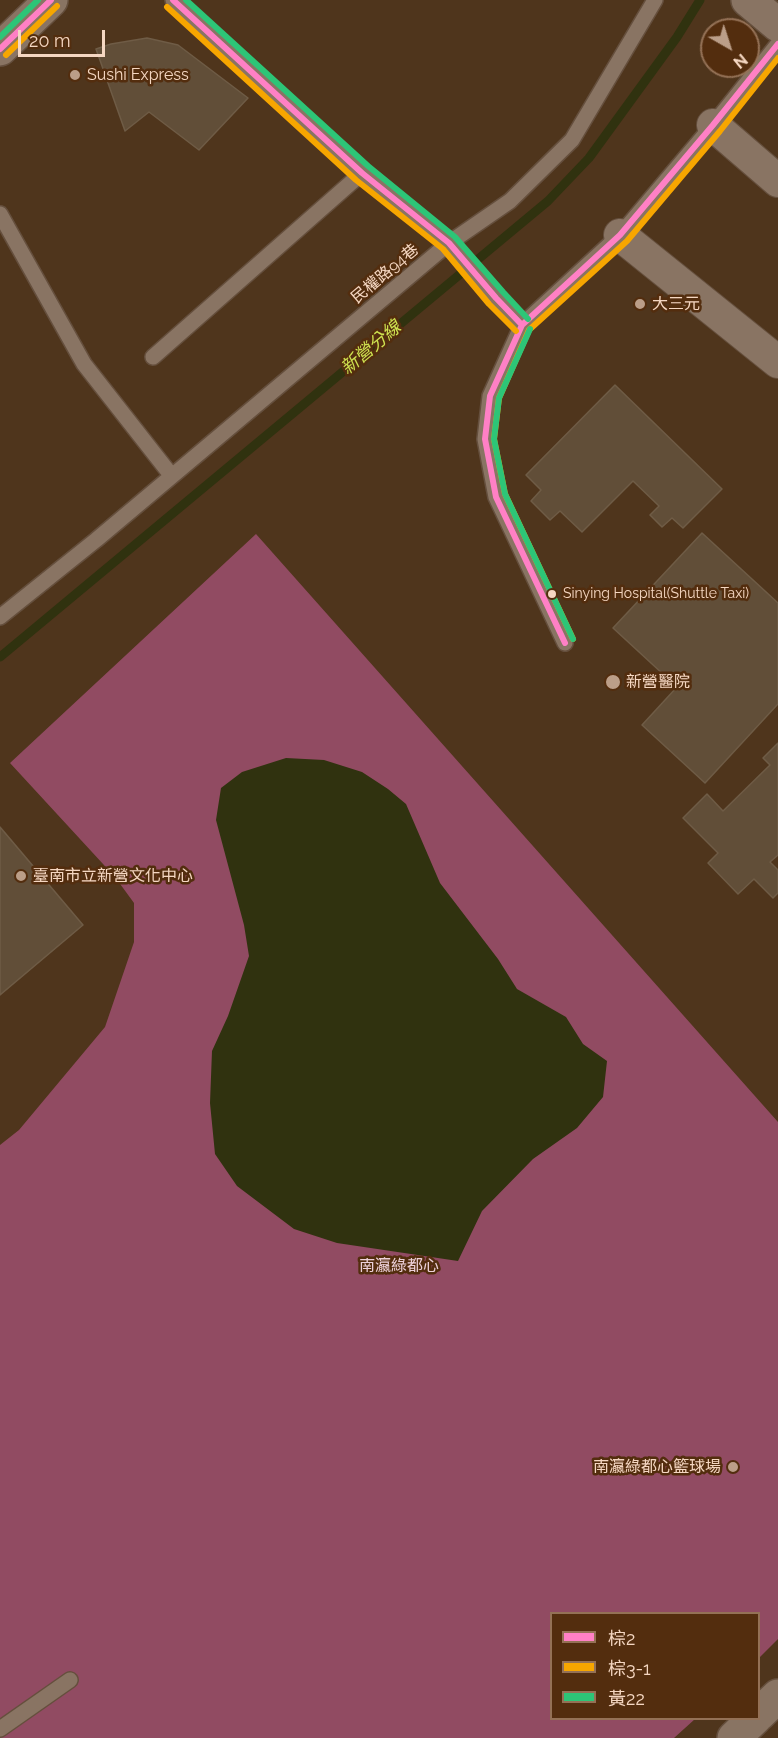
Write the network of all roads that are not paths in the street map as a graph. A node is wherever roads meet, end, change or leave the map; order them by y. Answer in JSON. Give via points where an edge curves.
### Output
{"nodes":[{"id":1,"x":51,"y":0,"type":"edge"},
{"id":2,"x":173,"y":0,"type":"edge"},
{"id":3,"x":655,"y":0,"type":"edge"},
{"id":4,"x":748,"y":0,"type":"edge"},
{"id":5,"x":778,"y":26,"type":"edge"},
{"id":6,"x":778,"y":44,"type":"edge"},
{"id":7,"x":0,"y":49,"type":"edge"},
{"id":8,"x":713,"y":125,"type":"junction"},
{"id":9,"x":362,"y":173,"type":"junction"},
{"id":10,"x":778,"y":181,"type":"edge"},
{"id":11,"x":0,"y":214,"type":"edge"},
{"id":12,"x":620,"y":235,"type":"junction"},
{"id":13,"x":449,"y":243,"type":"junction"},
{"id":14,"x":522,"y":326,"type":"junction"},
{"id":15,"x":153,"y":357,"type":"dead end"},
{"id":16,"x":778,"y":362,"type":"edge"},
{"id":17,"x":171,"y":475,"type":"junction"},
{"id":18,"x":0,"y":617,"type":"edge"},
{"id":19,"x":565,"y":643,"type":"dead end"},
{"id":20,"x":70,"y":1680,"type":"dead end"},
{"id":21,"x":754,"y":1720,"type":"edge"},
{"id":22,"x":0,"y":1730,"type":"edge"},
{"id":23,"x":734,"y":1738,"type":"edge"}],
"edges":[{"from":1,"to":7,"type":"street"},
{"from":2,"to":9,"type":"lane"},
{"from":3,"to":13,"type":"lane","name":"民權路94巷","via":[[572,140],[510,201]]},
{"from":4,"to":5,"type":"street"},
{"from":6,"to":8,"type":"lane"},
{"from":8,"to":10,"type":"street"},
{"from":8,"to":12,"type":"lane"},
{"from":9,"to":13,"type":"lane"},
{"from":9,"to":15,"type":"lane"},
{"from":11,"to":17,"type":"lane","via":[[84,364]]},
{"from":12,"to":14,"type":"lane"},
{"from":12,"to":16,"type":"street"},
{"from":13,"to":14,"type":"lane"},
{"from":13,"to":17,"type":"lane","name":"民權路94巷"},
{"from":14,"to":19,"type":"lane","via":[[490,396],[485,439],[496,497]]},
{"from":17,"to":18,"type":"lane","name":"民權路94巷"},
{"from":20,"to":22,"type":"lane"},
{"from":21,"to":23,"type":"street"}]}
